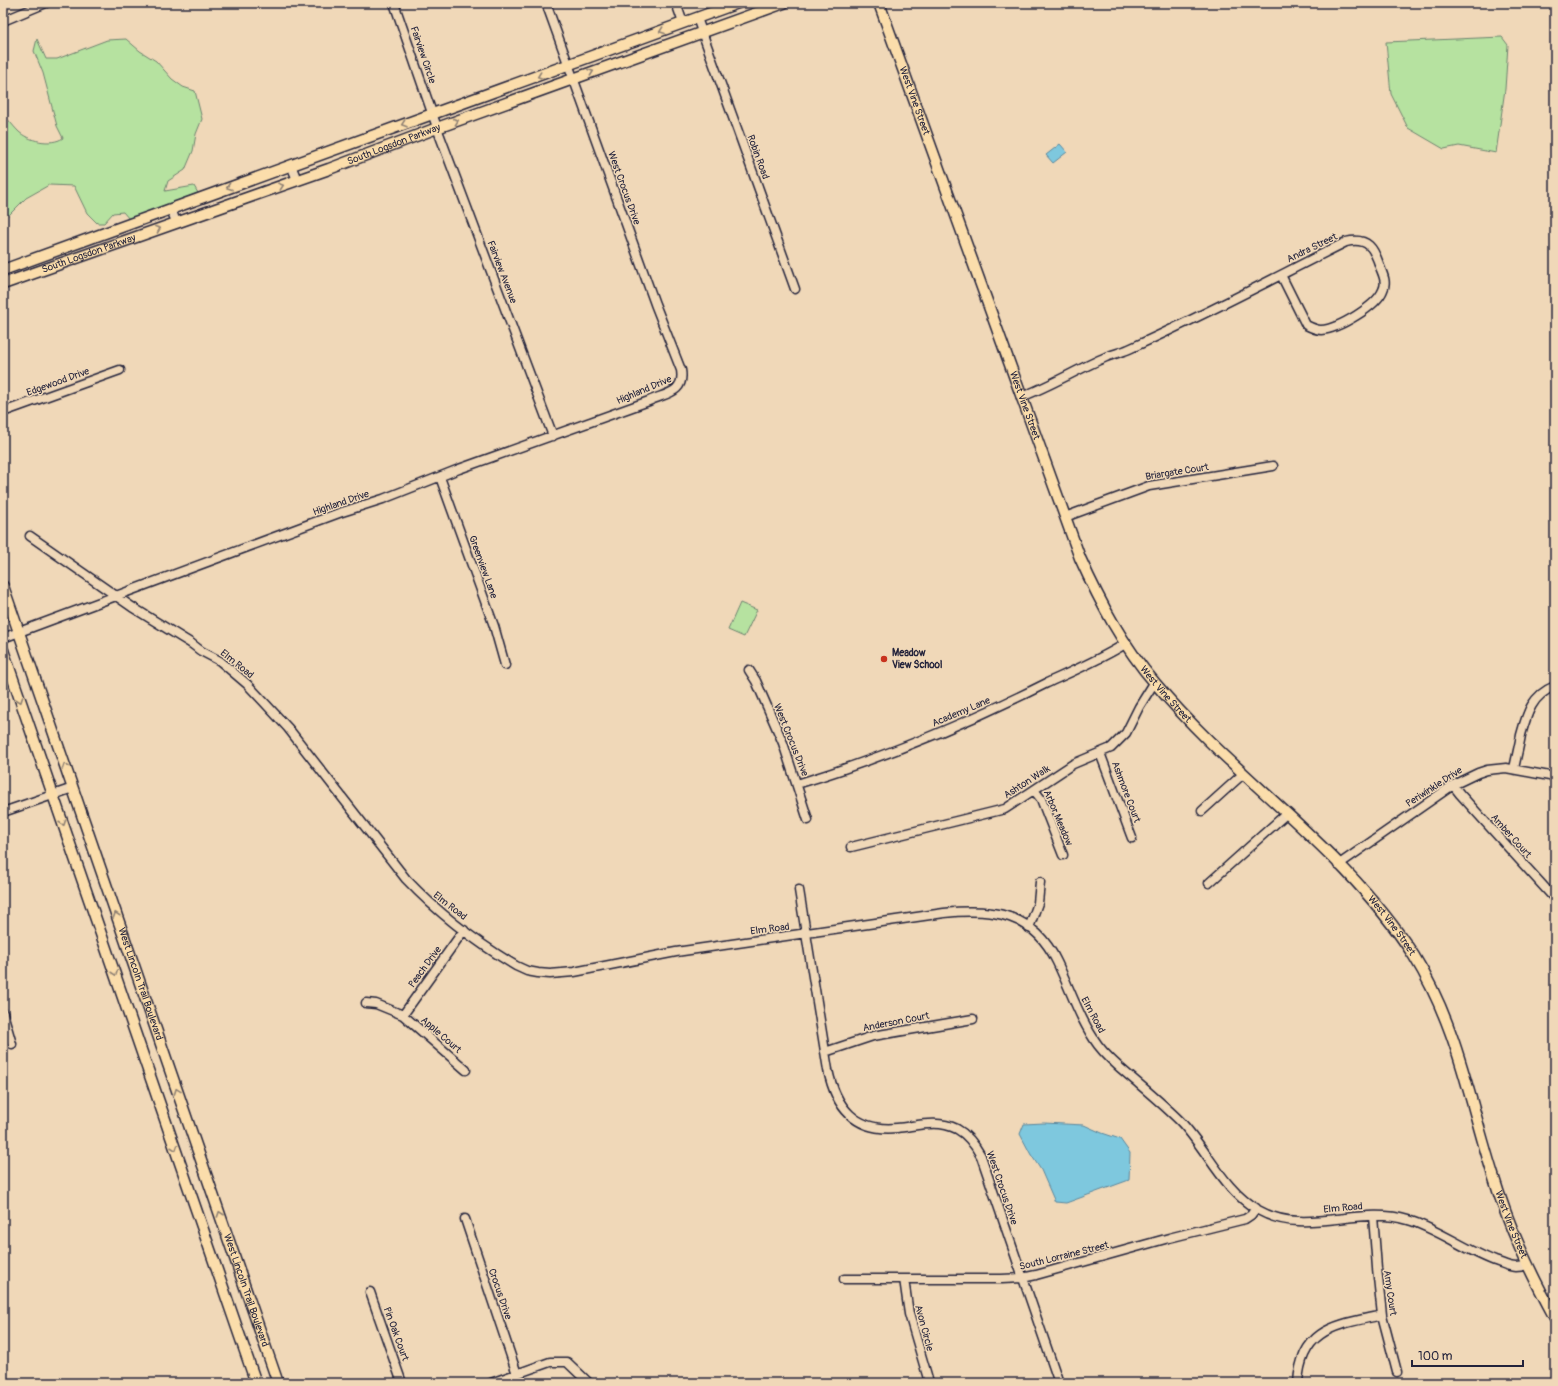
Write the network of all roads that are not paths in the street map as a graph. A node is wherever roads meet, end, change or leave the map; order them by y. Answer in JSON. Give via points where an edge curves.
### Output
{"nodes":[{"id":1,"x":46,"y":3,"type":"edge"},
{"id":2,"x":394,"y":3,"type":"edge"},
{"id":3,"x":546,"y":3,"type":"edge"},
{"id":4,"x":676,"y":3,"type":"edge"},
{"id":5,"x":738,"y":3,"type":"edge"},
{"id":6,"x":784,"y":3,"type":"edge"},
{"id":7,"x":879,"y":3,"type":"edge"},
{"id":8,"x":697,"y":18,"type":"junction"},
{"id":9,"x":3,"y":21,"type":"edge"},
{"id":10,"x":683,"y":23,"type":"junction"},
{"id":11,"x":702,"y":32,"type":"junction"},
{"id":12,"x":569,"y":65,"type":"junction"},
{"id":13,"x":574,"y":78,"type":"junction"},
{"id":14,"x":432,"y":114,"type":"junction"},
{"id":15,"x":437,"y":128,"type":"junction"},
{"id":16,"x":290,"y":165,"type":"junction"},
{"id":17,"x":297,"y":180,"type":"junction"},
{"id":18,"x":171,"y":209,"type":"junction"},
{"id":19,"x":176,"y":222,"type":"junction"},
{"id":20,"x":3,"y":270,"type":"edge"},
{"id":21,"x":1281,"y":275,"type":"junction"},
{"id":22,"x":3,"y":284,"type":"edge"},
{"id":23,"x":796,"y":289,"type":"dead end"},
{"id":24,"x":120,"y":370,"type":"dead end"},
{"id":25,"x":682,"y":381,"type":"joint"},
{"id":26,"x":1021,"y":397,"type":"junction"},
{"id":27,"x":3,"y":412,"type":"edge"},
{"id":28,"x":553,"y":436,"type":"junction"},
{"id":29,"x":1273,"y":466,"type":"dead end"},
{"id":30,"x":440,"y":477,"type":"junction"},
{"id":31,"x":1065,"y":517,"type":"junction"},
{"id":32,"x":30,"y":536,"type":"dead end"},
{"id":33,"x":3,"y":586,"type":"edge"},
{"id":34,"x":116,"y":596,"type":"junction"},
{"id":35,"x":19,"y":632,"type":"junction"},
{"id":36,"x":3,"y":638,"type":"edge"},
{"id":37,"x":1125,"y":644,"type":"junction"},
{"id":38,"x":3,"y":650,"type":"edge"},
{"id":39,"x":505,"y":665,"type":"dead end"},
{"id":40,"x":749,"y":670,"type":"dead end"},
{"id":41,"x":1154,"y":683,"type":"junction"},
{"id":42,"x":1555,"y":686,"type":"edge"},
{"id":43,"x":1100,"y":753,"type":"junction"},
{"id":44,"x":1514,"y":769,"type":"junction"},
{"id":45,"x":1243,"y":774,"type":"junction"},
{"id":46,"x":1555,"y":777,"type":"edge"},
{"id":47,"x":797,"y":784,"type":"junction"},
{"id":48,"x":1453,"y":785,"type":"junction"},
{"id":49,"x":73,"y":788,"type":"junction"},
{"id":50,"x":1034,"y":790,"type":"junction"},
{"id":51,"x":53,"y":795,"type":"junction"},
{"id":52,"x":1202,"y":811,"type":"dead end"},
{"id":53,"x":3,"y":812,"type":"edge"},
{"id":54,"x":1286,"y":814,"type":"junction"},
{"id":55,"x":808,"y":820,"type":"dead end"},
{"id":56,"x":1132,"y":838,"type":"dead end"},
{"id":57,"x":851,"y":847,"type":"dead end"},
{"id":58,"x":1063,"y":855,"type":"dead end"},
{"id":59,"x":1338,"y":864,"type":"junction"},
{"id":60,"x":1040,"y":882,"type":"dead end"},
{"id":61,"x":1209,"y":883,"type":"dead end"},
{"id":62,"x":799,"y":890,"type":"dead end"},
{"id":63,"x":1555,"y":899,"type":"edge"},
{"id":64,"x":1029,"y":928,"type":"junction"},
{"id":65,"x":464,"y":930,"type":"junction"},
{"id":66,"x":807,"y":934,"type":"junction"},
{"id":67,"x":366,"y":1003,"type":"dead end"},
{"id":68,"x":3,"y":1013,"type":"edge"},
{"id":69,"x":403,"y":1015,"type":"junction"},
{"id":70,"x":973,"y":1019,"type":"dead end"},
{"id":71,"x":12,"y":1044,"type":"dead end"},
{"id":72,"x":825,"y":1052,"type":"junction"},
{"id":73,"x":466,"y":1070,"type":"dead end"},
{"id":74,"x":1256,"y":1208,"type":"junction"},
{"id":75,"x":1373,"y":1216,"type":"junction"},
{"id":76,"x":465,"y":1219,"type":"dead end"},
{"id":77,"x":1527,"y":1265,"type":"junction"},
{"id":78,"x":1022,"y":1278,"type":"junction"},
{"id":79,"x":844,"y":1279,"type":"dead end"},
{"id":80,"x":904,"y":1279,"type":"junction"},
{"id":81,"x":370,"y":1292,"type":"dead end"},
{"id":82,"x":1382,"y":1315,"type":"junction"},
{"id":83,"x":1555,"y":1318,"type":"edge"},
{"id":84,"x":1397,"y":1372,"type":"dead end"},
{"id":85,"x":517,"y":1374,"type":"junction"},
{"id":86,"x":929,"y":1382,"type":"dead end"},
{"id":87,"x":256,"y":1383,"type":"edge"},
{"id":88,"x":278,"y":1383,"type":"edge"},
{"id":89,"x":402,"y":1383,"type":"edge"},
{"id":90,"x":491,"y":1383,"type":"edge"},
{"id":91,"x":520,"y":1383,"type":"edge"},
{"id":92,"x":589,"y":1383,"type":"edge"},
{"id":93,"x":1059,"y":1383,"type":"edge"},
{"id":94,"x":1298,"y":1383,"type":"edge"}],
"edges":[{"from":1,"to":9,"type":"street"},
{"from":2,"to":14,"type":"street","name":"Fairview Circle"},
{"from":3,"to":12,"type":"street","name":"West Crocus Drive"},
{"from":4,"to":10,"type":"street"},
{"from":5,"to":8,"type":"main road","name":"South Logsdon Parkway"},
{"from":6,"to":11,"type":"main road","name":"South Logsdon Parkway"},
{"from":7,"to":26,"type":"main road","name":"West Vine Street"},
{"from":8,"to":10,"type":"main road","name":"South Logsdon Parkway"},
{"from":8,"to":11,"type":"street","name":"Robin Road"},
{"from":10,"to":12,"type":"main road","name":"South Logsdon Parkway","one_way":true},
{"from":13,"to":11,"type":"main road","name":"South Logsdon Parkway","one_way":true},
{"from":11,"to":23,"type":"street","name":"Robin Road"},
{"from":12,"to":13,"type":"street","name":"West Crocus Drive"},
{"from":12,"to":14,"type":"main road","name":"South Logsdon Parkway","one_way":true},
{"from":15,"to":13,"type":"main road","name":"South Logsdon Parkway","one_way":true},
{"from":13,"to":25,"type":"street","name":"West Crocus Drive","via":[[681,370]]},
{"from":14,"to":15,"type":"street","name":"Fairview Avenue"},
{"from":14,"to":16,"type":"main road","name":"South Logsdon Parkway","one_way":true},
{"from":15,"to":17,"type":"main road","name":"South Logsdon Parkway"},
{"from":15,"to":28,"type":"street","name":"Fairview Avenue"},
{"from":16,"to":17,"type":"street"},
{"from":16,"to":18,"type":"main road","name":"South Logsdon Parkway","one_way":true},
{"from":19,"to":17,"type":"main road","name":"South Logsdon Parkway","one_way":true},
{"from":18,"to":19,"type":"street"},
{"from":18,"to":20,"type":"main road","name":"South Logsdon Parkway"},
{"from":22,"to":19,"type":"main road","name":"South Logsdon Parkway","one_way":true},
{"from":21,"to":21,"type":"street","name":"Andra Street","via":[[1306,325],[1320,330],[1357,316],[1380,298],[1385,280],[1370,245],[1355,240],[1346,242]]},
{"from":21,"to":26,"type":"street","name":"Andra Street","via":[[1168,331]]},
{"from":24,"to":27,"type":"street","name":"Edgewood Drive"},
{"from":25,"to":28,"type":"street","name":"Highland Drive","via":[[677,389],[649,401]]},
{"from":26,"to":31,"type":"main road","name":"West Vine Street"},
{"from":28,"to":30,"type":"street","name":"Highland Drive"},
{"from":29,"to":31,"type":"street","name":"Briargate Court","via":[[1149,486]]},
{"from":30,"to":34,"type":"street","name":"Highland Drive"},
{"from":30,"to":39,"type":"street","name":"Greenview Lane","via":[[494,626]]},
{"from":31,"to":37,"type":"main road","name":"West Vine Street","via":[[1095,591]]},
{"from":32,"to":34,"type":"street","name":"Elm Road"},
{"from":33,"to":35,"type":"main road","name":"West Lincoln Trail Boulevard"},
{"from":34,"to":35,"type":"street","name":"Highland Drive"},
{"from":34,"to":65,"type":"street","name":"Elm Road","via":[[220,662],[247,684],[288,728],[406,879],[428,903]]},
{"from":35,"to":36,"type":"street","name":"Highland Drive"},
{"from":49,"to":35,"type":"main road","name":"West Lincoln Trail Boulevard","one_way":true},
{"from":37,"to":41,"type":"main road","name":"West Vine Street"},
{"from":37,"to":47,"type":"street","name":"Academy Lane","via":[[960,724]]},
{"from":38,"to":51,"type":"main road","name":"West Lincoln Trail Boulevard","one_way":true},
{"from":40,"to":47,"type":"street","name":"West Crocus Drive","via":[[783,743]]},
{"from":41,"to":43,"type":"street","name":"Ashton Walk","via":[[1126,733],[1111,748]]},
{"from":41,"to":45,"type":"main road","name":"West Vine Street"},
{"from":42,"to":44,"type":"street","via":[[1537,697],[1528,711]]},
{"from":43,"to":50,"type":"street","name":"Ashton Walk","via":[[1073,764]]},
{"from":43,"to":56,"type":"street","name":"Ashmore Court"},
{"from":44,"to":46,"type":"street","name":"Periwinkle Drive"},
{"from":44,"to":48,"type":"street","name":"Periwinkle Drive","via":[[1487,770],[1468,776]]},
{"from":45,"to":52,"type":"street"},
{"from":45,"to":54,"type":"main road","name":"West Vine Street"},
{"from":47,"to":55,"type":"street","name":"West Crocus Drive"},
{"from":48,"to":59,"type":"street","name":"Periwinkle Drive"},
{"from":48,"to":63,"type":"street","name":"Amber Court"},
{"from":49,"to":51,"type":"street"},
{"from":88,"to":49,"type":"main road","name":"West Lincoln Trail Boulevard","one_way":true},
{"from":50,"to":57,"type":"street","name":"Ashton Walk","via":[[1005,808]]},
{"from":50,"to":58,"type":"street","name":"Arbor Meadow","via":[[1041,799]]},
{"from":51,"to":53,"type":"street"},
{"from":51,"to":87,"type":"main road","name":"West Lincoln Trail Boulevard","one_way":true},
{"from":54,"to":59,"type":"main road","name":"West Vine Street"},
{"from":54,"to":61,"type":"street"},
{"from":59,"to":77,"type":"main road","name":"West Vine Street","via":[[1402,938],[1438,1001],[1463,1068],[1508,1221]]},
{"from":60,"to":64,"type":"street","via":[[1038,904]]},
{"from":62,"to":66,"type":"street","name":"West Crocus Drive"},
{"from":64,"to":66,"type":"street","name":"Elm Road","via":[[1000,914],[967,911]]},
{"from":64,"to":74,"type":"street","name":"Elm Road","via":[[1038,934],[1054,957],[1080,1016],[1099,1046],[1117,1066],[1179,1120],[1230,1185]]},
{"from":65,"to":66,"type":"street","name":"Elm Road","via":[[516,966],[527,971],[550,974],[574,972],[683,951]]},
{"from":65,"to":69,"type":"street","name":"Peach Drive"},
{"from":66,"to":72,"type":"street","name":"West Crocus Drive"},
{"from":67,"to":69,"type":"street","name":"Apple Court","via":[[376,1004]]},
{"from":68,"to":71,"type":"street"},
{"from":69,"to":73,"type":"street","name":"Apple Court"},
{"from":70,"to":72,"type":"street","name":"Anderson Court","via":[[873,1036]]},
{"from":72,"to":78,"type":"street","name":"West Crocus Drive","via":[[836,1098],[854,1119],[878,1128],[940,1124],[957,1129],[971,1140],[981,1156]]},
{"from":74,"to":75,"type":"street","name":"Elm Road","via":[[1272,1216],[1299,1221]]},
{"from":74,"to":78,"type":"street","name":"South Lorraine Street","via":[[1245,1219]]},
{"from":75,"to":77,"type":"street","name":"Elm Road","via":[[1406,1219],[1482,1256],[1509,1266]]},
{"from":75,"to":82,"type":"street","name":"Amy Court"},
{"from":76,"to":85,"type":"street","name":"Crocus Drive"},
{"from":77,"to":83,"type":"main road","name":"West Vine Street"},
{"from":78,"to":80,"type":"street","name":"South Lorraine Street"},
{"from":78,"to":93,"type":"street","name":"West Crocus Drive"},
{"from":79,"to":80,"type":"street","name":"South Lorraine Street"},
{"from":80,"to":86,"type":"street","name":"Avon Circle","via":[[909,1314]]},
{"from":81,"to":89,"type":"street","name":"Pin Oak Court"},
{"from":82,"to":84,"type":"street","name":"Amy Court"},
{"from":82,"to":94,"type":"street","via":[[1336,1325],[1317,1336],[1306,1347],[1298,1373]]},
{"from":85,"to":90,"type":"street"},
{"from":85,"to":91,"type":"street","name":"Crocus Drive"},
{"from":85,"to":92,"type":"street","via":[[550,1362],[567,1362]]}]}
